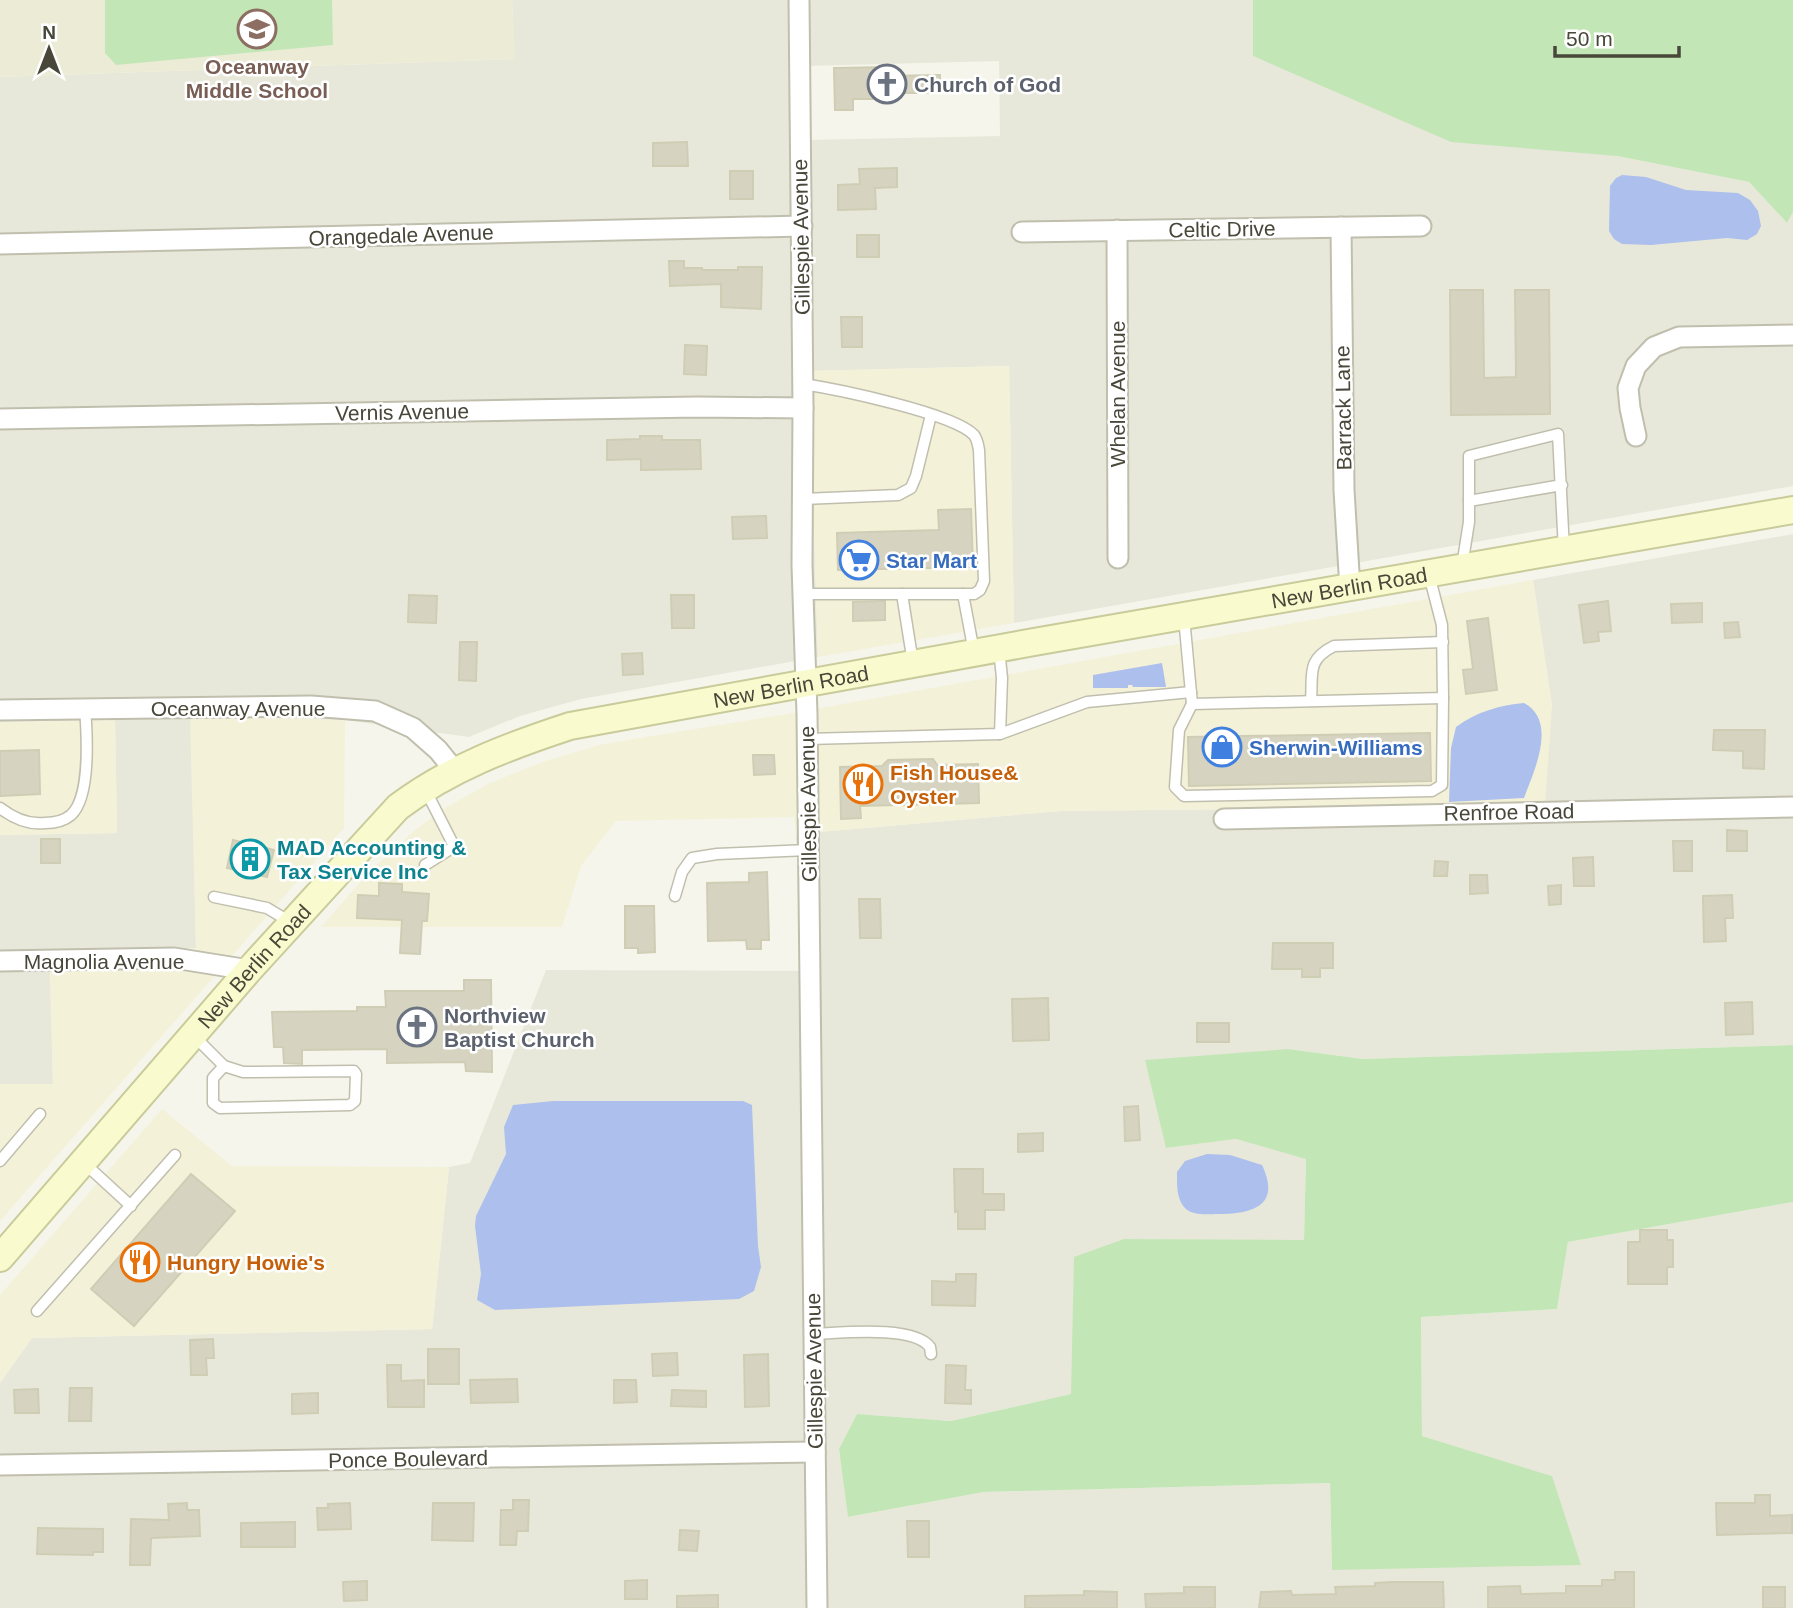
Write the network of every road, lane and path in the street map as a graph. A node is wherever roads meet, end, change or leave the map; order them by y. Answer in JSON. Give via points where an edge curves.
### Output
{"nodes":[{"id":1,"x":799,"y":0,"type":"edge"},
{"id":2,"x":802,"y":226,"type":"junction"},
{"id":3,"x":1421,"y":226,"type":"dead end"},
{"id":4,"x":1341,"y":227,"type":"junction"},
{"id":5,"x":1117,"y":230,"type":"junction"},
{"id":6,"x":1022,"y":232,"type":"dead end"},
{"id":7,"x":0,"y":244,"type":"edge"},
{"id":8,"x":1793,"y":335,"type":"edge"},
{"id":9,"x":803,"y":384,"type":"junction"},
{"id":10,"x":803,"y":408,"type":"junction"},
{"id":11,"x":930,"y":415,"type":"junction"},
{"id":12,"x":0,"y":419,"type":"edge"},
{"id":13,"x":1636,"y":436,"type":"dead end"},
{"id":14,"x":1562,"y":485,"type":"junction"},
{"id":15,"x":803,"y":499,"type":"junction"},
{"id":16,"x":1469,"y":501,"type":"junction"},
{"id":17,"x":1793,"y":510,"type":"edge"},
{"id":18,"x":1564,"y":551,"type":"junction"},
{"id":19,"x":1118,"y":558,"type":"dead end"},
{"id":20,"x":1461,"y":569,"type":"junction"},
{"id":21,"x":1429,"y":575,"type":"junction"},
{"id":22,"x":1350,"y":589,"type":"junction"},
{"id":23,"x":803,"y":594,"type":"junction"},
{"id":24,"x":902,"y":594,"type":"junction"},
{"id":25,"x":963,"y":594,"type":"junction"},
{"id":26,"x":1184,"y":617,"type":"junction"},
{"id":27,"x":1443,"y":642,"type":"junction"},
{"id":28,"x":986,"y":651,"type":"junction"},
{"id":29,"x":913,"y":664,"type":"junction"},
{"id":30,"x":806,"y":683,"type":"junction"},
{"id":31,"x":1191,"y":692,"type":"junction"},
{"id":32,"x":1443,"y":698,"type":"junction"},
{"id":33,"x":1311,"y":701,"type":"junction"},
{"id":34,"x":1192,"y":704,"type":"junction"},
{"id":35,"x":85,"y":708,"type":"junction"},
{"id":36,"x":0,"y":710,"type":"edge"},
{"id":37,"x":1000,"y":734,"type":"junction"},
{"id":38,"x":807,"y":738,"type":"junction"},
{"id":39,"x":454,"y":771,"type":"junction"},
{"id":40,"x":424,"y":788,"type":"junction"},
{"id":41,"x":1793,"y":807,"type":"edge"},
{"id":42,"x":0,"y":808,"type":"edge"},
{"id":43,"x":1224,"y":819,"type":"dead end"},
{"id":44,"x":808,"y":850,"type":"junction"},
{"id":45,"x":425,"y":865,"type":"dead end"},
{"id":46,"x":675,"y":896,"type":"dead end"},
{"id":47,"x":214,"y":897,"type":"dead end"},
{"id":48,"x":292,"y":923,"type":"junction"},
{"id":49,"x":0,"y":961,"type":"edge"},
{"id":50,"x":249,"y":970,"type":"junction"},
{"id":51,"x":193,"y":1035,"type":"junction"},
{"id":52,"x":224,"y":1066,"type":"junction"},
{"id":53,"x":40,"y":1114,"type":"dead end"},
{"id":54,"x":175,"y":1156,"type":"dead end"},
{"id":55,"x":0,"y":1161,"type":"edge"},
{"id":56,"x":83,"y":1162,"type":"junction"},
{"id":57,"x":131,"y":1206,"type":"junction"},
{"id":58,"x":0,"y":1258,"type":"edge"},
{"id":59,"x":37,"y":1311,"type":"dead end"},
{"id":60,"x":814,"y":1334,"type":"junction"},
{"id":61,"x":930,"y":1354,"type":"dead end"},
{"id":62,"x":816,"y":1452,"type":"junction"},
{"id":63,"x":0,"y":1465,"type":"edge"},
{"id":64,"x":817,"y":1608,"type":"edge"}],
"edges":[{"from":1,"to":2,"type":"street","name":"Gillespie Avenue"},
{"from":2,"to":7,"type":"street","name":"Orangedale Avenue"},
{"from":2,"to":9,"type":"street","name":"Gillespie Avenue"},
{"from":3,"to":4,"type":"street","name":"Celtic Drive"},
{"from":4,"to":5,"type":"street","name":"Celtic Drive"},
{"from":4,"to":22,"type":"street","name":"Barrack Lane","via":[[1344,491]]},
{"from":5,"to":6,"type":"street","name":"Celtic Drive"},
{"from":5,"to":19,"type":"street","name":"Whelan Avenue"},
{"from":8,"to":13,"type":"street","via":[[1678,337],[1654,347],[1636,366],[1628,388]]},
{"from":9,"to":10,"type":"street","name":"Gillespie Avenue"},
{"from":9,"to":11,"type":"lane","via":[[852,392]]},
{"from":10,"to":12,"type":"street","name":"Vernis Avenue"},
{"from":10,"to":15,"type":"street","name":"Gillespie Avenue"},
{"from":11,"to":15,"type":"lane","via":[[911,488],[898,495]]},
{"from":11,"to":25,"type":"lane","via":[[966,428],[976,437],[979,450],[984,581],[974,594]]},
{"from":14,"to":16,"type":"lane"},
{"from":14,"to":16,"type":"lane","via":[[1558,434],[1469,456]]},
{"from":14,"to":18,"type":"lane"},
{"from":15,"to":23,"type":"street","name":"Gillespie Avenue"},
{"from":16,"to":20,"type":"lane"},
{"from":17,"to":18,"type":"street","name":"New Berlin Road"},
{"from":18,"to":20,"type":"street","name":"New Berlin Road"},
{"from":20,"to":21,"type":"street","name":"New Berlin Road"},
{"from":21,"to":22,"type":"street","name":"New Berlin Road"},
{"from":21,"to":27,"type":"lane"},
{"from":22,"to":26,"type":"street","name":"New Berlin Road"},
{"from":23,"to":24,"type":"lane"},
{"from":23,"to":30,"type":"street","name":"Gillespie Avenue"},
{"from":24,"to":25,"type":"lane"},
{"from":24,"to":29,"type":"lane"},
{"from":25,"to":28,"type":"lane"},
{"from":26,"to":28,"type":"street","name":"New Berlin Road"},
{"from":26,"to":31,"type":"lane"},
{"from":27,"to":32,"type":"lane"},
{"from":27,"to":33,"type":"lane","via":[[1334,646],[1315,660]]},
{"from":28,"to":29,"type":"street","name":"New Berlin Road"},
{"from":28,"to":37,"type":"lane","via":[[1002,678]]},
{"from":29,"to":30,"type":"street","name":"New Berlin Road"},
{"from":30,"to":38,"type":"street","name":"Gillespie Avenue"},
{"from":30,"to":39,"type":"street","name":"New Berlin Road","via":[[570,726]]},
{"from":31,"to":34,"type":"lane"},
{"from":31,"to":37,"type":"lane","via":[[1087,702]]},
{"from":32,"to":33,"type":"lane"},
{"from":32,"to":34,"type":"lane","via":[[1442,785],[1432,791],[1184,796],[1175,787],[1176,758],[1179,730]]},
{"from":33,"to":34,"type":"lane"},
{"from":35,"to":36,"type":"street","name":"Oceanway Avenue"},
{"from":35,"to":39,"type":"street","name":"Oceanway Avenue","via":[[311,706],[375,711],[413,728]]},
{"from":35,"to":42,"type":"lane","via":[[85,779],[71,815],[42,824],[13,818]]},
{"from":37,"to":38,"type":"lane"},
{"from":38,"to":44,"type":"street","name":"Gillespie Avenue"},
{"from":39,"to":40,"type":"street","name":"New Berlin Road"},
{"from":40,"to":45,"type":"lane","via":[[453,844]]},
{"from":40,"to":48,"type":"street","name":"New Berlin Road","via":[[398,807]]},
{"from":41,"to":43,"type":"street","name":"Renfroe Road"},
{"from":44,"to":46,"type":"lane","via":[[692,858]]},
{"from":44,"to":60,"type":"street","name":"Gillespie Avenue"},
{"from":47,"to":48,"type":"lane","via":[[267,908]]},
{"from":48,"to":50,"type":"street","name":"New Berlin Road"},
{"from":49,"to":50,"type":"street","name":"Magnolia Avenue","via":[[174,958]]},
{"from":50,"to":51,"type":"street","name":"New Berlin Road"},
{"from":51,"to":52,"type":"lane"},
{"from":51,"to":56,"type":"street","name":"New Berlin Road"},
{"from":52,"to":52,"type":"lane","via":[[252,1073],[354,1071],[355,1101],[350,1105],[219,1108],[213,1103],[213,1078]]},
{"from":53,"to":55,"type":"lane"},
{"from":54,"to":57,"type":"lane"},
{"from":56,"to":57,"type":"lane"},
{"from":56,"to":58,"type":"street","name":"New Berlin Road"},
{"from":57,"to":59,"type":"lane"},
{"from":60,"to":61,"type":"lane","via":[[897,1334],[925,1341]]},
{"from":60,"to":62,"type":"street","name":"Gillespie Avenue"},
{"from":62,"to":63,"type":"street","name":"Ponce Boulevard"},
{"from":62,"to":64,"type":"street","name":"Gillespie Avenue"}]}
